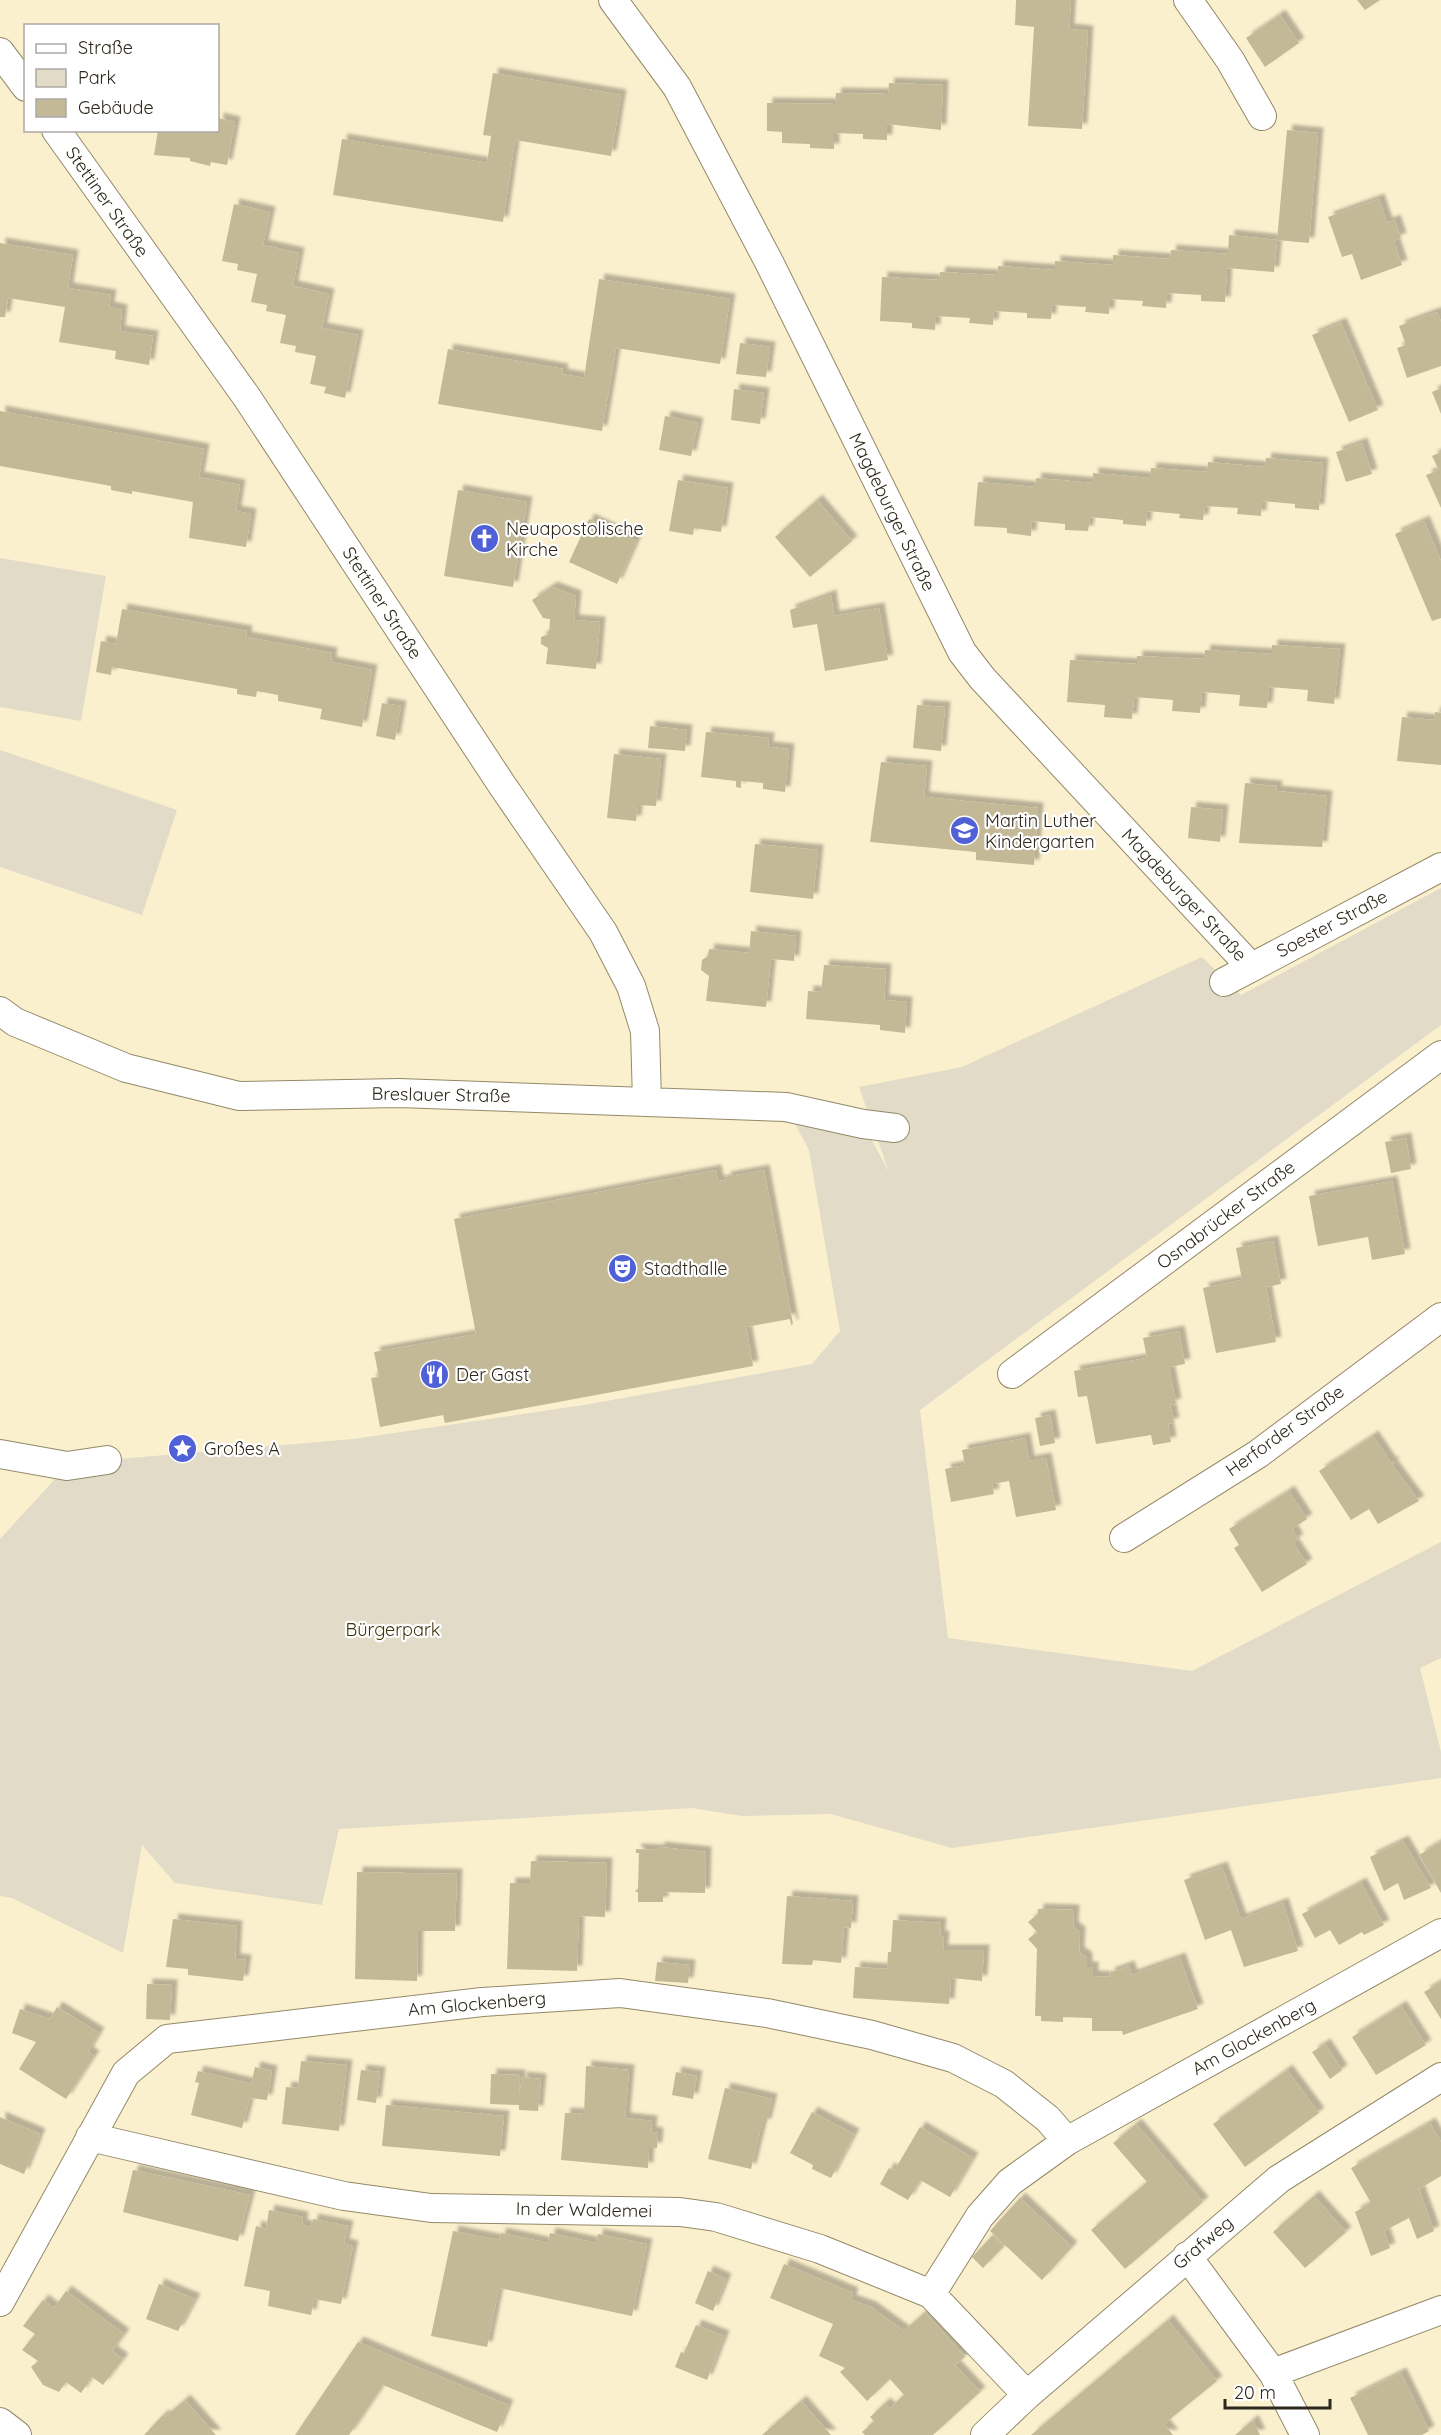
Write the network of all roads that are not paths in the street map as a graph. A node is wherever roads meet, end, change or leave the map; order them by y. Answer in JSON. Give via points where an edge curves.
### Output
{"nodes":[{"id":1,"x":613,"y":0,"type":"edge"},
{"id":2,"x":1188,"y":0,"type":"edge"},
{"id":3,"x":0,"y":51,"type":"edge"},
{"id":4,"x":24,"y":84,"type":"edge"},
{"id":5,"x":1262,"y":116,"type":"dead end"},
{"id":6,"x":57,"y":132,"type":"edge"},
{"id":7,"x":1441,"y":867,"type":"edge"},
{"id":8,"x":1251,"y":967,"type":"junction"},
{"id":9,"x":1224,"y":982,"type":"dead end"},
{"id":10,"x":0,"y":1011,"type":"edge"},
{"id":11,"x":1441,"y":1055,"type":"edge"},
{"id":12,"x":647,"y":1101,"type":"junction"},
{"id":13,"x":896,"y":1128,"type":"dead end"},
{"id":14,"x":1441,"y":1317,"type":"edge"},
{"id":15,"x":1012,"y":1374,"type":"dead end"},
{"id":16,"x":0,"y":1454,"type":"edge"},
{"id":17,"x":106,"y":1460,"type":"dead end"},
{"id":18,"x":1124,"y":1538,"type":"dead end"},
{"id":19,"x":1441,"y":1933,"type":"edge"},
{"id":20,"x":1441,"y":2076,"type":"edge"},
{"id":21,"x":90,"y":2137,"type":"junction"},
{"id":22,"x":1067,"y":2141,"type":"junction"},
{"id":23,"x":1187,"y":2256,"type":"junction"},
{"id":24,"x":931,"y":2294,"type":"junction"},
{"id":25,"x":0,"y":2302,"type":"edge"},
{"id":26,"x":1441,"y":2310,"type":"edge"},
{"id":27,"x":1273,"y":2373,"type":"junction"},
{"id":28,"x":1027,"y":2395,"type":"junction"},
{"id":29,"x":0,"y":2422,"type":"edge"},
{"id":30,"x":17,"y":2435,"type":"edge"},
{"id":31,"x":985,"y":2435,"type":"edge"},
{"id":32,"x":1305,"y":2435,"type":"edge"}],
"edges":[{"from":1,"to":8,"type":"street","name":"Magdeburger Straße","via":[[677,87],[770,264],[962,652],[990,687]]},
{"from":2,"to":5,"type":"street","via":[[1230,60]]},
{"from":3,"to":4,"type":"street"},
{"from":6,"to":12,"type":"street","name":"Stettiner Straße","via":[[246,396],[502,785],[592,914],[631,986],[645,1031]]},
{"from":7,"to":8,"type":"street","name":"Soester Straße"},
{"from":8,"to":9,"type":"street","name":"Soester Straße"},
{"from":10,"to":12,"type":"street","name":"Breslauer Straße","via":[[15,1022],[126,1068],[239,1096],[399,1092]]},
{"from":11,"to":15,"type":"street","name":"Osnabrücker Straße"},
{"from":12,"to":13,"type":"street","name":"Breslauer Straße","via":[[786,1107]]},
{"from":14,"to":18,"type":"street","name":"Herforder Straße","via":[[1258,1454]]},
{"from":16,"to":17,"type":"street","via":[[68,1466]]},
{"from":19,"to":22,"type":"street","name":"Am Glockenberg"},
{"from":20,"to":23,"type":"street","name":"Grafweg","via":[[1279,2179]]},
{"from":21,"to":22,"type":"street","name":"Am Glockenberg","via":[[126,2073],[167,2039],[482,2002],[620,1993],[767,2013],[872,2035],[953,2058],[1004,2084],[1048,2119]]},
{"from":21,"to":24,"type":"street","name":"In der Waldemei","via":[[333,2193],[431,2208],[680,2212],[716,2217],[820,2249]]},
{"from":21,"to":25,"type":"street","name":"Am Glockenberg"},
{"from":22,"to":24,"type":"street","name":"Am Glockenberg","via":[[1010,2182],[980,2216]]},
{"from":23,"to":27,"type":"street"},
{"from":23,"to":28,"type":"street","name":"Grafweg"},
{"from":24,"to":28,"type":"street","name":"In der Waldemei"},
{"from":26,"to":27,"type":"street"},
{"from":27,"to":32,"type":"street"},
{"from":28,"to":31,"type":"street","name":"Grafweg"},
{"from":29,"to":30,"type":"street"}]}
